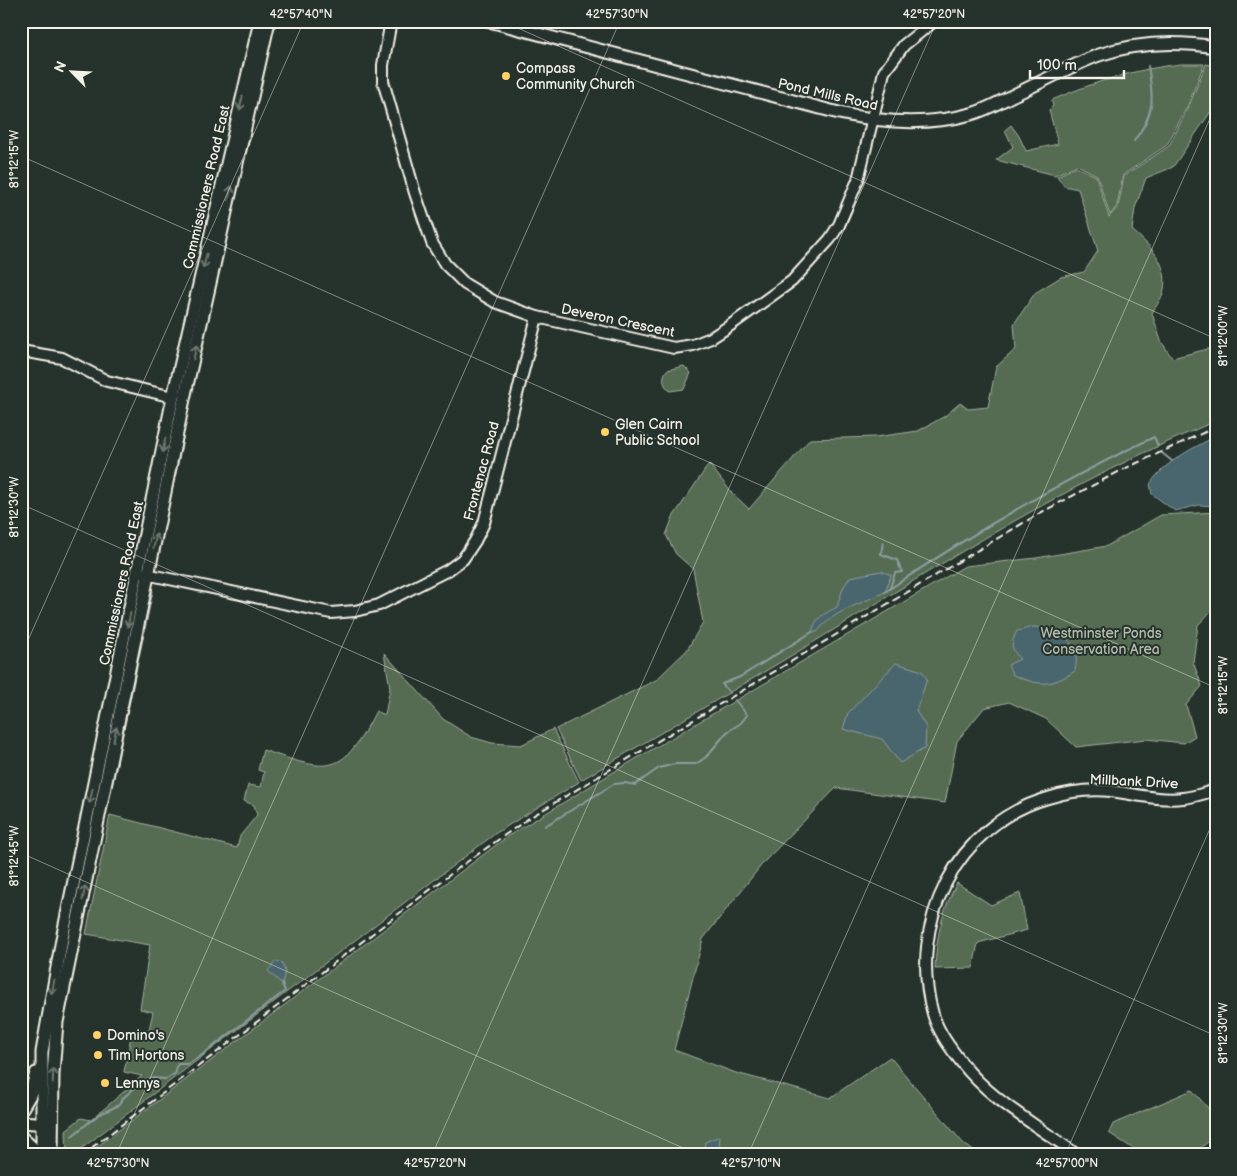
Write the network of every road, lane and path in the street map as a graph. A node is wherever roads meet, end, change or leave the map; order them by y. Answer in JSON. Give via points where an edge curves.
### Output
{"nodes":[{"id":1,"x":260,"y":21,"type":"edge"},
{"id":2,"x":269,"y":21,"type":"edge"},
{"id":3,"x":392,"y":21,"type":"edge"},
{"id":4,"x":489,"y":21,"type":"edge"},
{"id":5,"x":934,"y":21,"type":"edge"},
{"id":6,"x":1216,"y":47,"type":"edge"},
{"id":7,"x":872,"y":120,"type":"junction"},
{"id":8,"x":537,"y":317,"type":"junction"},
{"id":9,"x":21,"y":351,"type":"edge"},
{"id":10,"x":173,"y":397,"type":"junction"},
{"id":11,"x":143,"y":573,"type":"junction"},
{"id":12,"x":1216,"y":790,"type":"edge"},
{"id":13,"x":42,"y":1052,"type":"junction"},
{"id":14,"x":21,"y":1110,"type":"edge"},
{"id":15,"x":21,"y":1122,"type":"edge"},
{"id":16,"x":47,"y":1124,"type":"junction"},
{"id":17,"x":21,"y":1137,"type":"edge"},
{"id":18,"x":34,"y":1155,"type":"edge"},
{"id":19,"x":42,"y":1155,"type":"edge"},
{"id":20,"x":52,"y":1155,"type":"edge"},
{"id":21,"x":1077,"y":1155,"type":"edge"}],
"edges":[{"from":1,"to":10,"type":"main road","name":"Commissioners Road East","one_way":true},
{"from":11,"to":2,"type":"main road","name":"Commissioners Road East","one_way":true},
{"from":3,"to":8,"type":"street","name":"Deveron Crescent","via":[[385,48],[384,81],[432,243],[445,264],[478,294]]},
{"from":4,"to":7,"type":"main road","name":"Pond Mills Road"},
{"from":5,"to":7,"type":"street","name":"Deveron Crescent","via":[[904,45],[884,72]]},
{"from":6,"to":7,"type":"main road","name":"Pond Mills Road","via":[[1168,42],[1137,46],[1099,55],[972,114],[924,122]]},
{"from":7,"to":8,"type":"street","name":"Deveron Crescent","via":[[858,180],[830,239],[792,281],[711,338],[674,348]]},
{"from":8,"to":11,"type":"street","name":"Frontenac Road","via":[[484,522],[463,559],[448,570],[379,605],[331,613]]},
{"from":9,"to":10,"type":"street","via":[[62,358],[107,381]]},
{"from":10,"to":11,"type":"main road","name":"Commissioners Road East","one_way":true},
{"from":11,"to":13,"type":"main road","name":"Commissioners Road East","one_way":true,"via":[[82,840]]},
{"from":16,"to":11,"type":"main road","name":"Commissioners Road East","one_way":true,"via":[[57,1022]]},
{"from":12,"to":21,"type":"street","name":"Millbank Drive","via":[[1181,798],[1088,791],[1048,797],[1021,807],[979,836],[950,871],[938,900],[928,935],[927,983],[934,1016],[944,1038],[979,1083]]},
{"from":13,"to":14,"type":"main road","via":[[30,1095]]},
{"from":13,"to":16,"type":"main road","name":"Commissioners Road East"},
{"from":15,"to":16,"type":"main road"},
{"from":16,"to":19,"type":"main road","name":"Commissioners Road East"},
{"from":16,"to":20,"type":"main road","name":"Commissioners Road East"},
{"from":17,"to":18,"type":"main road","via":[[32,1147]]}]}
